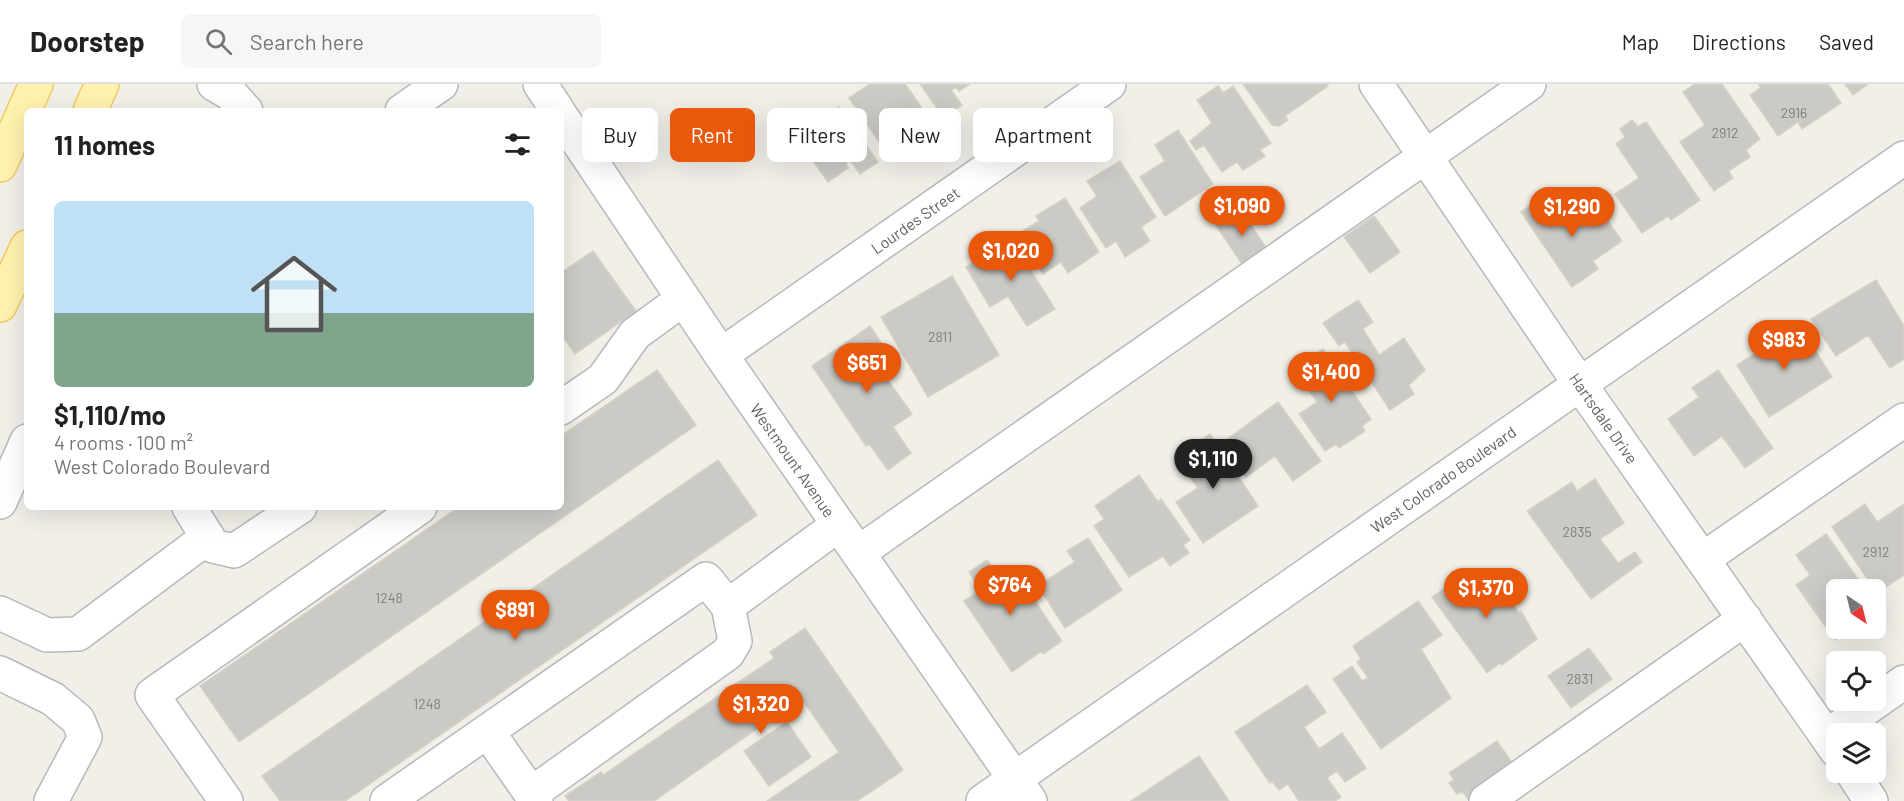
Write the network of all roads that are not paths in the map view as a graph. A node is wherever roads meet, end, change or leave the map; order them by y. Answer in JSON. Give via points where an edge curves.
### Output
{"nodes":[{"id":1,"x":36,"y":84,"type":"edge"},
{"id":2,"x":102,"y":84,"type":"edge"},
{"id":3,"x":214,"y":84,"type":"edge"},
{"id":4,"x":441,"y":84,"type":"edge"},
{"id":5,"x":540,"y":84,"type":"edge"},
{"id":6,"x":1109,"y":84,"type":"edge"},
{"id":7,"x":1376,"y":84,"type":"edge"},
{"id":8,"x":1529,"y":84,"type":"edge"},
{"id":9,"x":25,"y":108,"type":"edge"},
{"id":10,"x":91,"y":108,"type":"edge"},
{"id":11,"x":243,"y":108,"type":"edge"},
{"id":12,"x":406,"y":108,"type":"edge"},
{"id":13,"x":556,"y":108,"type":"edge"},
{"id":14,"x":24,"y":110,"type":"edge"},
{"id":15,"x":564,"y":120,"type":"edge"},
{"id":16,"x":1425,"y":156,"type":"junction"},
{"id":17,"x":2,"y":157,"type":"edge"},
{"id":18,"x":1904,"y":158,"type":"edge"},
{"id":19,"x":24,"y":254,"type":"edge"},
{"id":20,"x":9,"y":288,"type":"edge"},
{"id":21,"x":683,"y":299,"type":"junction"},
{"id":22,"x":721,"y":355,"type":"junction"},
{"id":23,"x":1579,"y":383,"type":"junction"},
{"id":24,"x":564,"y":406,"type":"edge"},
{"id":25,"x":1904,"y":420,"type":"edge"},
{"id":26,"x":24,"y":448,"type":"edge"},
{"id":27,"x":0,"y":502,"type":"edge"},
{"id":28,"x":191,"y":510,"type":"edge"},
{"id":29,"x":296,"y":510,"type":"edge"},
{"id":30,"x":416,"y":510,"type":"edge"},
{"id":31,"x":838,"y":525,"type":"junction"},
{"id":32,"x":208,"y":537,"type":"junction"},
{"id":33,"x":858,"y":553,"type":"junction"},
{"id":34,"x":1703,"y":559,"type":"junction"},
{"id":35,"x":728,"y":606,"type":"junction"},
{"id":36,"x":0,"y":613,"type":"edge"},
{"id":37,"x":1745,"y":619,"type":"junction"},
{"id":38,"x":0,"y":672,"type":"edge"},
{"id":39,"x":1904,"y":682,"type":"edge"},
{"id":40,"x":1855,"y":723,"type":"edge"},
{"id":41,"x":488,"y":732,"type":"junction"},
{"id":42,"x":1826,"y":736,"type":"edge"},
{"id":43,"x":1859,"y":783,"type":"edge"},
{"id":44,"x":1022,"y":790,"type":"edge"},
{"id":45,"x":534,"y":798,"type":"edge"},
{"id":46,"x":51,"y":801,"type":"edge"},
{"id":47,"x":226,"y":801,"type":"edge"},
{"id":48,"x":387,"y":801,"type":"edge"},
{"id":49,"x":983,"y":801,"type":"edge"},
{"id":50,"x":1486,"y":801,"type":"edge"},
{"id":51,"x":1871,"y":801,"type":"edge"}],
"edges":[{"from":1,"to":9,"type":"main road"},
{"from":2,"to":10,"type":"main road"},
{"from":3,"to":11,"type":"street","via":[[231,94]]},
{"from":4,"to":12,"type":"street"},
{"from":5,"to":13,"type":"street"},
{"from":6,"to":22,"type":"street","name":"Lourdes Street"},
{"from":7,"to":16,"type":"street","name":"Hartsdale Drive"},
{"from":8,"to":16,"type":"street"},
{"from":14,"to":17,"type":"main road"},
{"from":15,"to":21,"type":"street","name":"Westmount Avenue"},
{"from":16,"to":23,"type":"street","name":"Hartsdale Drive"},
{"from":16,"to":33,"type":"street"},
{"from":18,"to":23,"type":"street","name":"West Colorado Boulevard"},
{"from":19,"to":20,"type":"main road"},
{"from":21,"to":22,"type":"street","name":"Westmount Avenue"},
{"from":21,"to":24,"type":"street","via":[[635,334],[603,379]]},
{"from":22,"to":31,"type":"street","name":"Westmount Avenue"},
{"from":23,"to":34,"type":"street","name":"Hartsdale Drive"},
{"from":23,"to":44,"type":"street","name":"West Colorado Boulevard"},
{"from":25,"to":34,"type":"street"},
{"from":26,"to":27,"type":"street"},
{"from":28,"to":32,"type":"street"},
{"from":29,"to":32,"type":"street","via":[[234,551],[213,546]]},
{"from":30,"to":47,"type":"street","via":[[152,695]]},
{"from":31,"to":33,"type":"street","name":"Westmount Avenue"},
{"from":31,"to":35,"type":"street"},
{"from":32,"to":36,"type":"street","via":[[78,634],[47,635]]},
{"from":33,"to":44,"type":"street","name":"Westmount Avenue"},
{"from":34,"to":37,"type":"street","name":"Hartsdale Drive"},
{"from":35,"to":41,"type":"street","via":[[706,579]]},
{"from":35,"to":45,"type":"street","via":[[735,641],[728,652]]},
{"from":37,"to":42,"type":"street","name":"Hartsdale Drive"},
{"from":37,"to":50,"type":"street"},
{"from":38,"to":46,"type":"street","via":[[53,699],[78,720],[85,736]]},
{"from":39,"to":40,"type":"street"},
{"from":41,"to":45,"type":"street"},
{"from":41,"to":48,"type":"street"},
{"from":43,"to":51,"type":"street"},
{"from":44,"to":49,"type":"street","name":"West Colorado Boulevard"}]}
